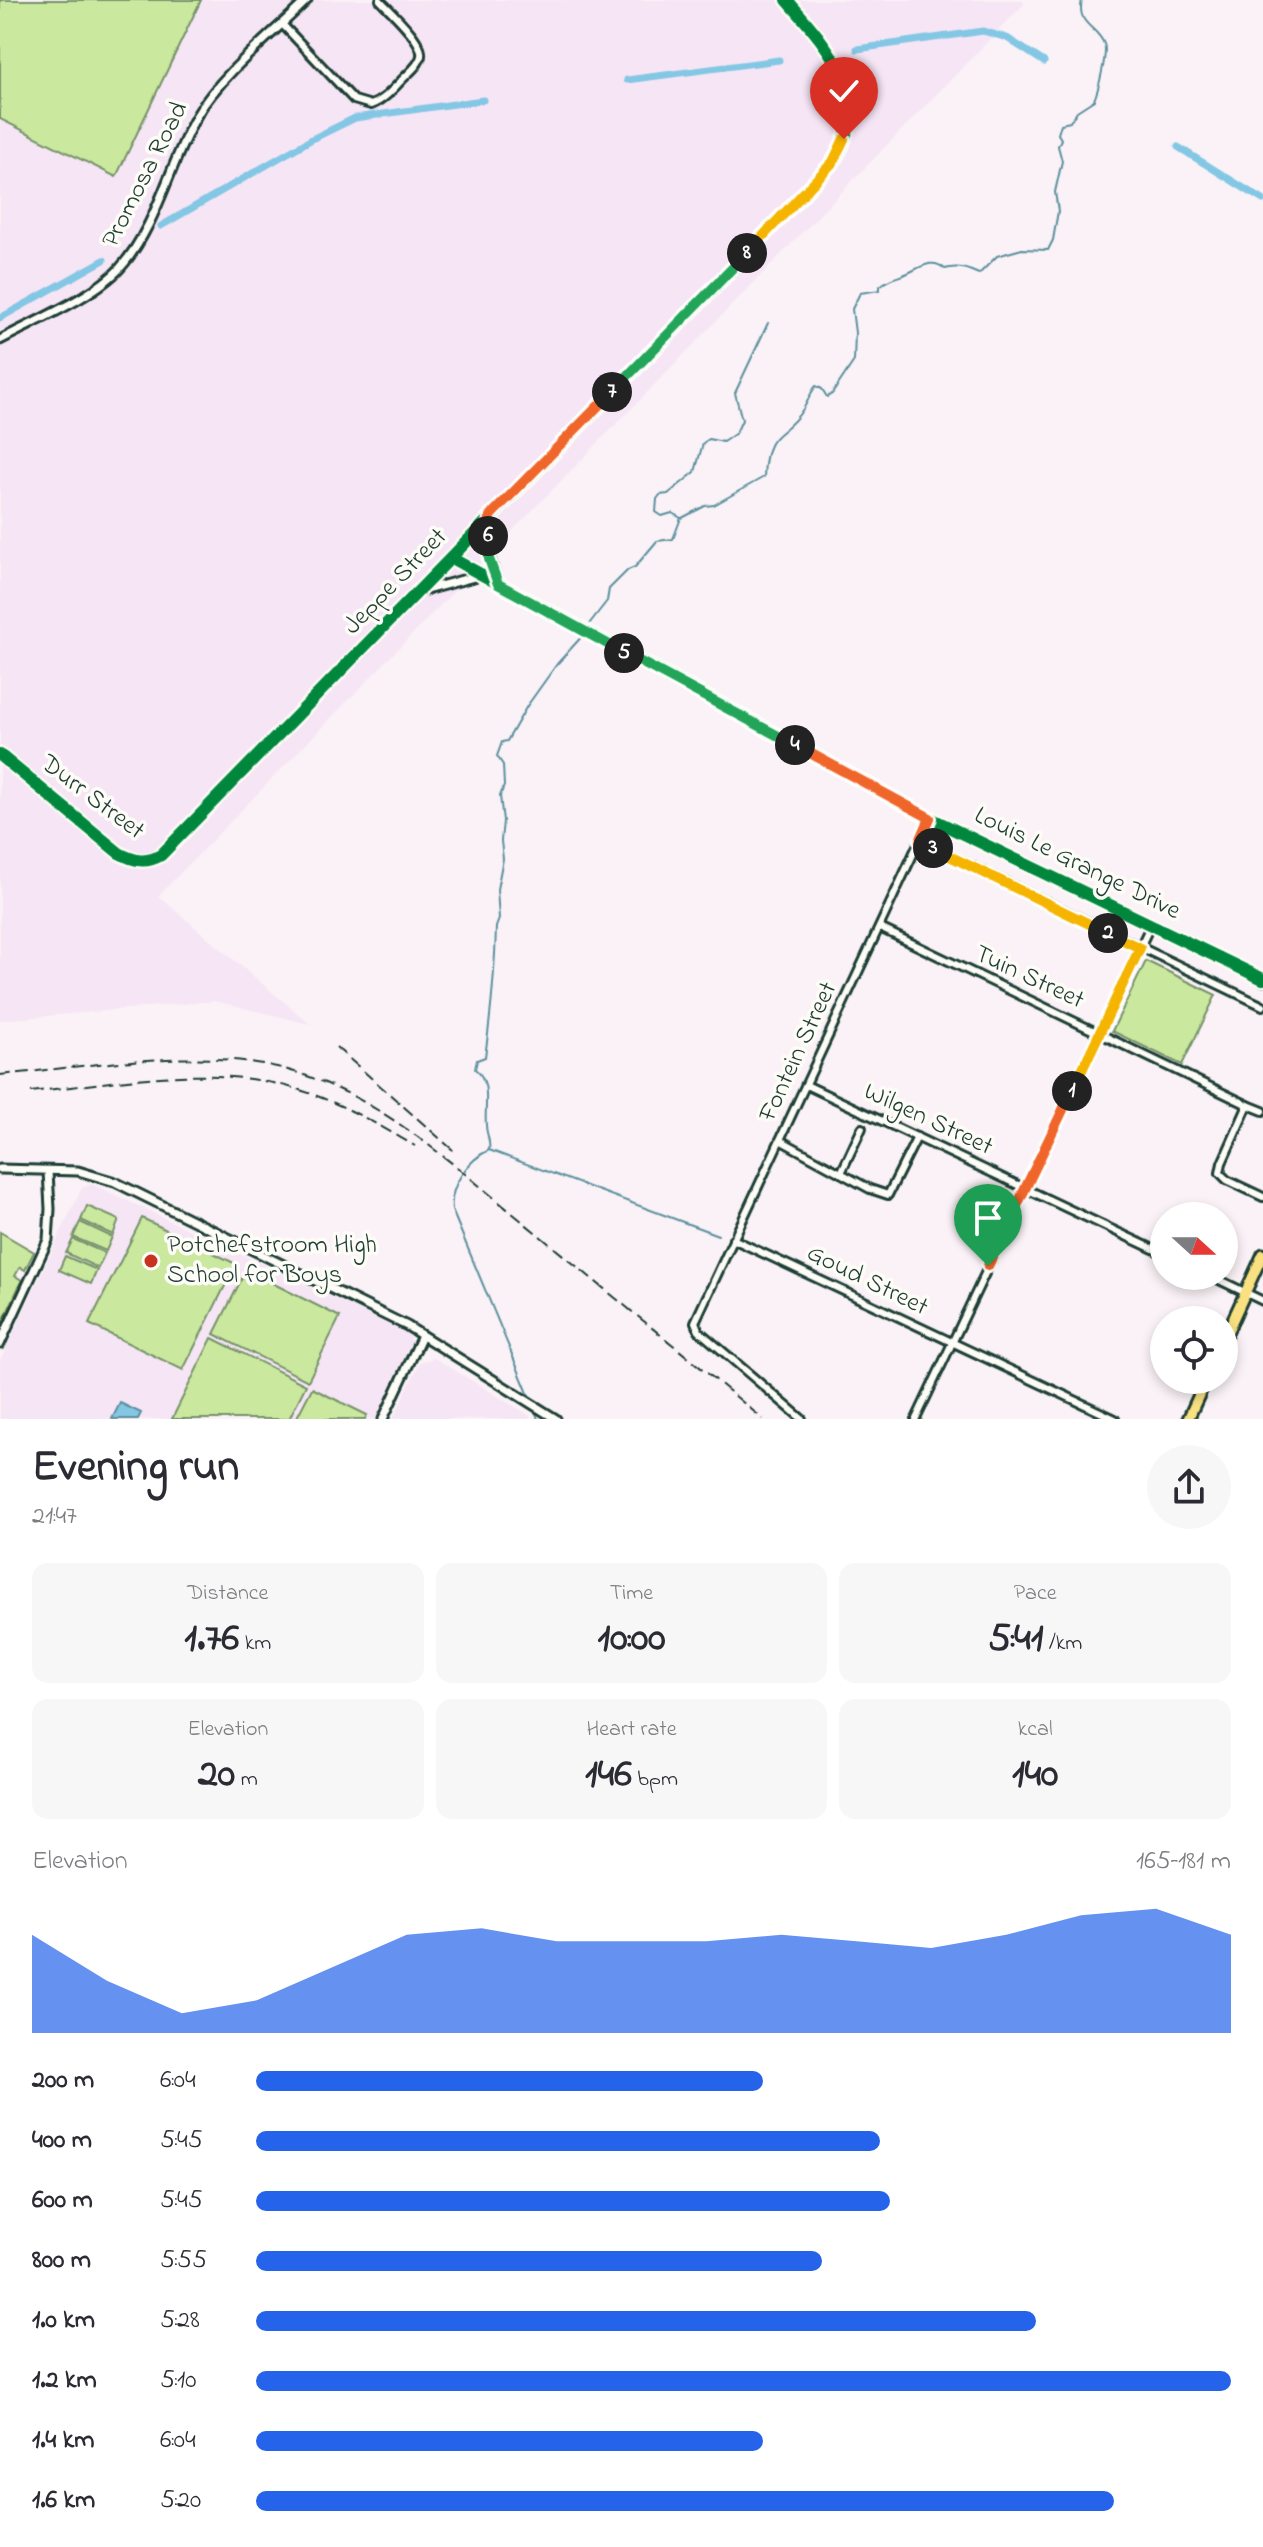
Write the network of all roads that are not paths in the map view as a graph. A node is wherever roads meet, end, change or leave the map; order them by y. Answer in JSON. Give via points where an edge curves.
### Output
{"nodes":[{"id":1,"x":307,"y":0,"type":"edge"},
{"id":2,"x":380,"y":0,"type":"edge"},
{"id":3,"x":787,"y":0,"type":"edge"},
{"id":4,"x":282,"y":24,"type":"junction"},
{"id":5,"x":0,"y":340,"type":"edge"},
{"id":6,"x":490,"y":516,"type":"junction"},
{"id":7,"x":451,"y":558,"type":"junction"},
{"id":8,"x":481,"y":575,"type":"junction"},
{"id":9,"x":498,"y":584,"type":"junction"},
{"id":10,"x":418,"y":592,"type":"junction"},
{"id":11,"x":0,"y":755,"type":"edge"},
{"id":12,"x":930,"y":818,"type":"junction"},
{"id":13,"x":920,"y":841,"type":"junction"},
{"id":14,"x":161,"y":855,"type":"joint"},
{"id":15,"x":1151,"y":924,"type":"junction"},
{"id":16,"x":880,"y":928,"type":"junction"},
{"id":17,"x":1140,"y":948,"type":"junction"},
{"id":18,"x":1260,"y":978,"type":"edge"},
{"id":19,"x":1263,"y":1006,"type":"edge"},
{"id":20,"x":1099,"y":1033,"type":"junction"},
{"id":21,"x":806,"y":1085,"type":"junction"},
{"id":22,"x":1248,"y":1105,"type":"junction"},
{"id":23,"x":1263,"y":1111,"type":"edge"},
{"id":24,"x":862,"y":1128,"type":"dead end"},
{"id":25,"x":917,"y":1137,"type":"junction"},
{"id":26,"x":780,"y":1140,"type":"junction"},
{"id":27,"x":0,"y":1169,"type":"edge"},
{"id":28,"x":48,"y":1171,"type":"junction"},
{"id":29,"x":841,"y":1173,"type":"junction"},
{"id":30,"x":1026,"y":1188,"type":"junction"},
{"id":31,"x":1263,"y":1197,"type":"edge"},
{"id":32,"x":733,"y":1239,"type":"junction"},
{"id":33,"x":1150,"y":1247,"type":"edge"},
{"id":34,"x":1263,"y":1254,"type":"edge"},
{"id":35,"x":1238,"y":1289,"type":"edge"},
{"id":36,"x":1245,"y":1292,"type":"junction"},
{"id":37,"x":1263,"y":1301,"type":"edge"},
{"id":38,"x":1238,"y":1308,"type":"edge"},
{"id":39,"x":422,"y":1336,"type":"junction"},
{"id":40,"x":951,"y":1343,"type":"junction"},
{"id":41,"x":0,"y":1344,"type":"edge"},
{"id":42,"x":1200,"y":1394,"type":"edge"},
{"id":43,"x":383,"y":1419,"type":"edge"},
{"id":44,"x":556,"y":1419,"type":"edge"},
{"id":45,"x":802,"y":1419,"type":"edge"},
{"id":46,"x":916,"y":1419,"type":"edge"},
{"id":47,"x":1115,"y":1419,"type":"edge"},
{"id":48,"x":1188,"y":1419,"type":"edge"}],
"edges":[{"from":1,"to":4,"type":"street","name":"Promosa Road"},
{"from":2,"to":4,"type":"street","via":[[413,35],[422,55],[371,105],[348,94]]},
{"from":3,"to":6,"type":"street","name":"Jeppe Street","via":[[831,55],[847,86],[849,125],[841,149],[713,289]]},
{"from":4,"to":5,"type":"street","name":"Promosa Road","via":[[200,110],[140,239],[119,270]]},
{"from":6,"to":7,"type":"street","name":"Jeppe Street"},
{"from":6,"to":9,"type":"street","via":[[488,552]]},
{"from":7,"to":8,"type":"street","name":"Louis Le Grange Drive"},
{"from":7,"to":10,"type":"street","name":"Jeppe Street"},
{"from":8,"to":9,"type":"street","name":"Louis Le Grange Drive"},
{"from":8,"to":10,"type":"street"},
{"from":9,"to":12,"type":"street","name":"Louis Le Grange Drive"},
{"from":10,"to":14,"type":"street","name":"Jeppe Street"},
{"from":11,"to":14,"type":"street","name":"Durr Street","via":[[119,853],[138,861]]},
{"from":12,"to":13,"type":"street","name":"Fontein Street"},
{"from":12,"to":15,"type":"street","name":"Louis Le Grange Drive"},
{"from":13,"to":16,"type":"street","name":"Fontein Street"},
{"from":13,"to":17,"type":"street"},
{"from":15,"to":17,"type":"street"},
{"from":15,"to":18,"type":"street","name":"Louis Le Grange Drive"},
{"from":16,"to":20,"type":"street","name":"Tuin Street"},
{"from":16,"to":21,"type":"street","name":"Fontein Street"},
{"from":17,"to":19,"type":"street"},
{"from":17,"to":20,"type":"street"},
{"from":20,"to":22,"type":"street","name":"Tuin Street"},
{"from":20,"to":30,"type":"street"},
{"from":21,"to":25,"type":"street","name":"Wilgen Street"},
{"from":21,"to":26,"type":"street","name":"Fontein Street"},
{"from":22,"to":23,"type":"street","name":"Tuin Street"},
{"from":22,"to":31,"type":"street","via":[[1220,1173]]},
{"from":24,"to":29,"type":"street"},
{"from":25,"to":29,"type":"street","via":[[888,1195]]},
{"from":25,"to":30,"type":"street","name":"Wilgen Street"},
{"from":26,"to":29,"type":"street"},
{"from":26,"to":32,"type":"street","name":"Fontein Street"},
{"from":27,"to":28,"type":"street"},
{"from":28,"to":39,"type":"street","via":[[78,1171],[115,1182]]},
{"from":28,"to":41,"type":"street","via":[[48,1240]]},
{"from":30,"to":33,"type":"street","name":"Wilgen Street"},
{"from":30,"to":40,"type":"street"},
{"from":32,"to":40,"type":"street","name":"Goud Street"},
{"from":32,"to":45,"type":"street","name":"Fontein Street","via":[[695,1322]]},
{"from":34,"to":36,"type":"main road"},
{"from":35,"to":36,"type":"street"},
{"from":36,"to":37,"type":"street"},
{"from":36,"to":38,"type":"main road"},
{"from":39,"to":43,"type":"street"},
{"from":39,"to":44,"type":"street"},
{"from":40,"to":46,"type":"street"},
{"from":40,"to":47,"type":"street","name":"Goud Street"},
{"from":42,"to":48,"type":"main road"}]}
